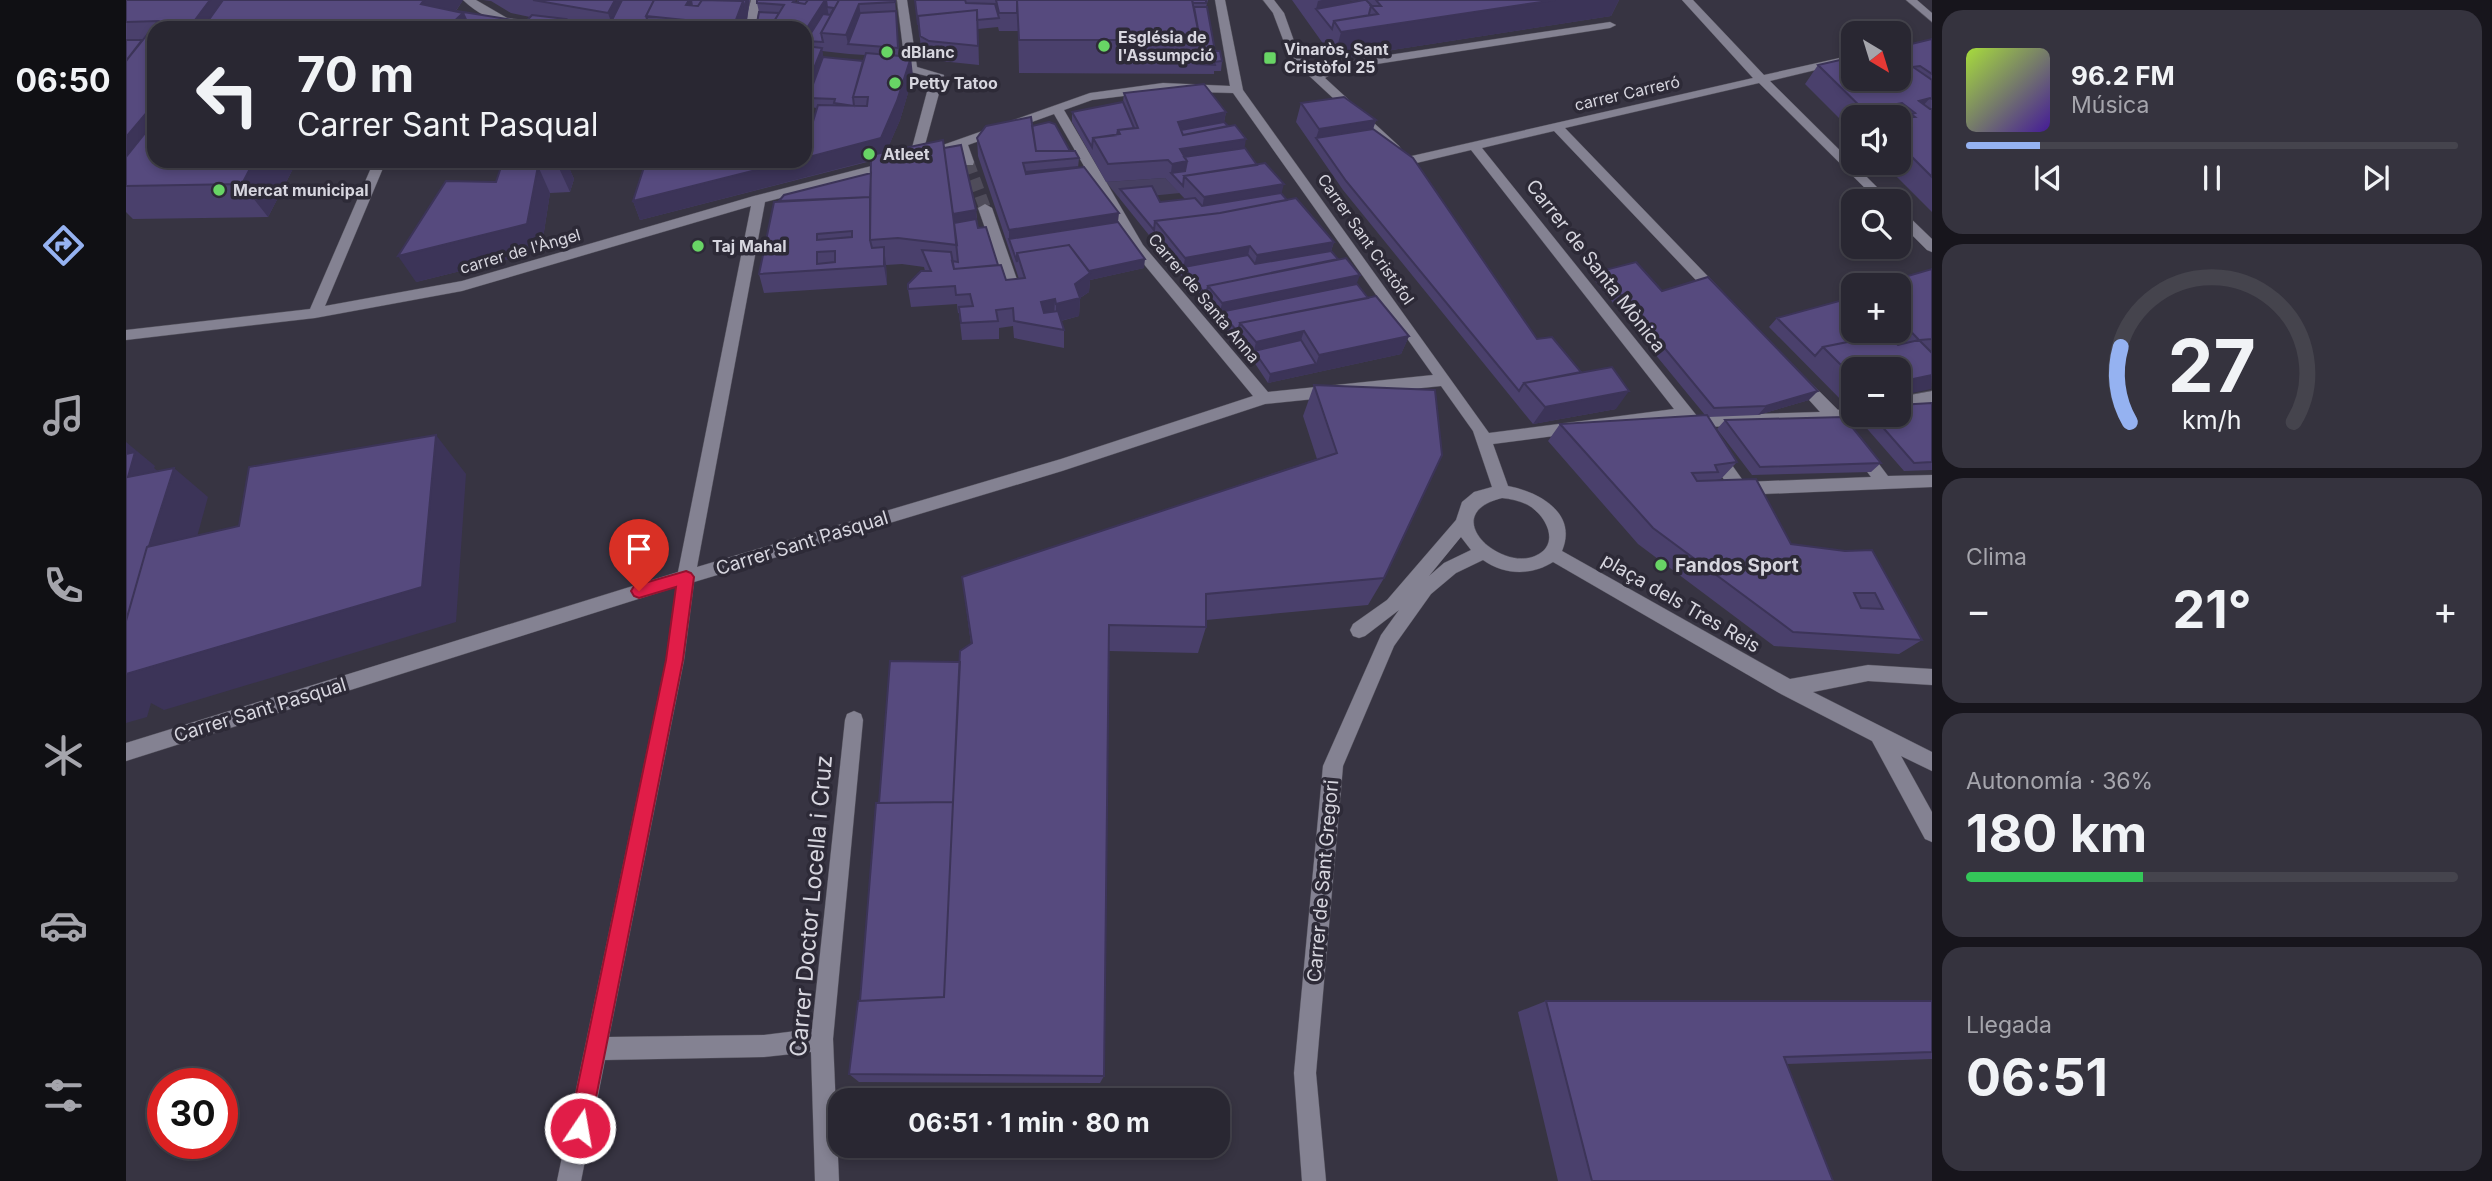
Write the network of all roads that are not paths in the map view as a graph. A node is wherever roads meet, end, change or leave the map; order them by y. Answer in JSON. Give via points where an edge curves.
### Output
{"nodes":[{"id":1,"x":468,"y":0,"type":"edge"},
{"id":2,"x":756,"y":0,"type":"edge"},
{"id":3,"x":902,"y":0,"type":"edge"},
{"id":4,"x":1220,"y":0,"type":"edge"},
{"id":5,"x":1268,"y":0,"type":"edge"},
{"id":6,"x":1687,"y":0,"type":"edge"},
{"id":7,"x":1911,"y":0,"type":"edge"},
{"id":8,"x":1932,"y":19,"type":"edge"},
{"id":9,"x":500,"y":21,"type":"edge"},
{"id":10,"x":751,"y":21,"type":"edge"},
{"id":11,"x":1610,"y":26,"type":"dead end"},
{"id":12,"x":1841,"y":61,"type":"edge"},
{"id":13,"x":872,"y":63,"type":"edge"},
{"id":14,"x":912,"y":68,"type":"junction"},
{"id":15,"x":1318,"y":77,"type":"junction"},
{"id":16,"x":1760,"y":78,"type":"junction"},
{"id":17,"x":1237,"y":90,"type":"junction"},
{"id":18,"x":1057,"y":109,"type":"junction"},
{"id":19,"x":1556,"y":126,"type":"junction"},
{"id":20,"x":961,"y":143,"type":"junction"},
{"id":21,"x":1474,"y":146,"type":"junction"},
{"id":22,"x":915,"y":159,"type":"junction"},
{"id":23,"x":968,"y":162,"type":"tunnel mouth"},
{"id":24,"x":377,"y":168,"type":"edge"},
{"id":25,"x":1873,"y":189,"type":"edge"},
{"id":26,"x":759,"y":199,"type":"junction"},
{"id":27,"x":985,"y":208,"type":"tunnel mouth"},
{"id":28,"x":1911,"y":227,"type":"edge"},
{"id":29,"x":1932,"y":247,"type":"edge"},
{"id":30,"x":1014,"y":291,"type":"edge"},
{"id":31,"x":1729,"y":306,"type":"edge"},
{"id":32,"x":315,"y":313,"type":"junction"},
{"id":33,"x":126,"y":335,"type":"edge"},
{"id":34,"x":1787,"y":366,"type":"edge"},
{"id":35,"x":1444,"y":380,"type":"junction"},
{"id":36,"x":1932,"y":397,"type":"edge"},
{"id":37,"x":1264,"y":398,"type":"junction"},
{"id":38,"x":1911,"y":401,"type":"edge"},
{"id":39,"x":1841,"y":414,"type":"edge"},
{"id":40,"x":1835,"y":416,"type":"junction"},
{"id":41,"x":1690,"y":417,"type":"junction"},
{"id":42,"x":1486,"y":439,"type":"junction"},
{"id":43,"x":1932,"y":481,"type":"edge"},
{"id":44,"x":1884,"y":483,"type":"junction"},
{"id":45,"x":1502,"y":491,"type":"junction"},
{"id":46,"x":1464,"y":522,"type":"junction"},
{"id":47,"x":1483,"y":552,"type":"junction"},
{"id":48,"x":1553,"y":554,"type":"junction"},
{"id":49,"x":686,"y":577,"type":"junction"},
{"id":50,"x":1387,"y":641,"type":"junction"},
{"id":51,"x":1932,"y":677,"type":"edge"},
{"id":52,"x":1788,"y":688,"type":"junction"},
{"id":53,"x":854,"y":720,"type":"dead end"},
{"id":54,"x":1879,"y":735,"type":"junction"},
{"id":55,"x":126,"y":752,"type":"edge"},
{"id":56,"x":1932,"y":762,"type":"edge"},
{"id":57,"x":1932,"y":832,"type":"edge"},
{"id":58,"x":822,"y":1039,"type":"junction"},
{"id":59,"x":596,"y":1049,"type":"junction"},
{"id":60,"x":569,"y":1181,"type":"edge"},
{"id":61,"x":827,"y":1181,"type":"edge"},
{"id":62,"x":1314,"y":1181,"type":"edge"}],
"edges":[{"from":1,"to":9,"type":"street"},
{"from":2,"to":10,"type":"street"},
{"from":3,"to":14,"type":"street"},
{"from":4,"to":17,"type":"street","name":"Carrer Sant Cristòfol"},
{"from":5,"to":15,"type":"street","via":[[1278,13],[1294,56]]},
{"from":6,"to":16,"type":"street"},
{"from":7,"to":8,"type":"street"},
{"from":11,"to":15,"type":"street","via":[[1335,67]]},
{"from":12,"to":16,"type":"street","name":"carrer Carreró"},
{"from":13,"to":14,"type":"street"},
{"from":14,"to":22,"type":"street","via":[[938,75]]},
{"from":15,"to":21,"type":"street","name":"carrer Carreró","via":[[1412,167]]},
{"from":16,"to":19,"type":"street","name":"carrer Carreró"},
{"from":16,"to":25,"type":"street"},
{"from":17,"to":18,"type":"street","name":"carrer de l'Àngel","via":[[1163,87],[1090,97]]},
{"from":17,"to":35,"type":"street","name":"Carrer Sant Cristòfol"},
{"from":18,"to":20,"type":"street","name":"carrer de l'Àngel"},
{"from":18,"to":37,"type":"street","name":"Carrer de Santa Anna","via":[[1138,248]]},
{"from":19,"to":21,"type":"street","name":"carrer Carreró"},
{"from":19,"to":31,"type":"street"},
{"from":20,"to":22,"type":"street","name":"carrer de l'Àngel"},
{"from":20,"to":23,"type":"street"},
{"from":21,"to":41,"type":"street","name":"Carrer de Santa Mònica"},
{"from":22,"to":26,"type":"street","name":"carrer de l'Àngel"},
{"from":24,"to":32,"type":"street"},
{"from":26,"to":32,"type":"street","name":"carrer de l'Àngel","via":[[462,286]]},
{"from":26,"to":49,"type":"street"},
{"from":27,"to":30,"type":"street"},
{"from":28,"to":29,"type":"street"},
{"from":32,"to":33,"type":"street","name":"carrer de l'Àngel"},
{"from":34,"to":40,"type":"street"},
{"from":35,"to":37,"type":"street","name":"Carrer Sant Pasqual"},
{"from":35,"to":42,"type":"street","name":"Carrer Sant Cristòfol"},
{"from":36,"to":38,"type":"street"},
{"from":37,"to":49,"type":"street","name":"Carrer Sant Pasqual","via":[[1062,465]]},
{"from":39,"to":40,"type":"street"},
{"from":40,"to":41,"type":"street"},
{"from":40,"to":44,"type":"street"},
{"from":41,"to":42,"type":"street"},
{"from":41,"to":44,"type":"street","name":"Carrer de Santa Mònica","via":[[1740,489]]},
{"from":42,"to":45,"type":"street","name":"Carrer Sant Cristòfol"},
{"from":43,"to":44,"type":"street"},
{"from":45,"to":46,"type":"street","via":[[1478,496],[1468,504]]},
{"from":45,"to":48,"type":"street","via":[[1525,496],[1551,516],[1558,542]]},
{"from":46,"to":47,"type":"street","via":[[1466,532]]},
{"from":46,"to":50,"type":"street","via":[[1392,605],[1359,630]]},
{"from":47,"to":48,"type":"street","via":[[1522,566],[1538,564]]},
{"from":47,"to":50,"type":"street","name":"Carrer de Sant Gregori","via":[[1450,568],[1426,589]]},
{"from":48,"to":52,"type":"street","name":"plaça dels Tres Reis"},
{"from":49,"to":55,"type":"street","name":"Carrer Sant Pasqual"},
{"from":49,"to":59,"type":"street","via":[[675,660]]},
{"from":50,"to":62,"type":"street","name":"Carrer de Sant Gregori","via":[[1333,766],[1305,1073]]},
{"from":51,"to":52,"type":"street","via":[[1868,673]]},
{"from":52,"to":54,"type":"street","name":"plaça dels Tres Reis"},
{"from":53,"to":58,"type":"street","name":"Carrer Doctor Locella i Cruz"},
{"from":54,"to":56,"type":"street","name":"plaça dels Tres Reis"},
{"from":54,"to":57,"type":"street"},
{"from":58,"to":59,"type":"street","via":[[764,1046]]},
{"from":58,"to":61,"type":"street","name":"Carrer Doctor Locella i Cruz"},
{"from":59,"to":60,"type":"street"}]}
